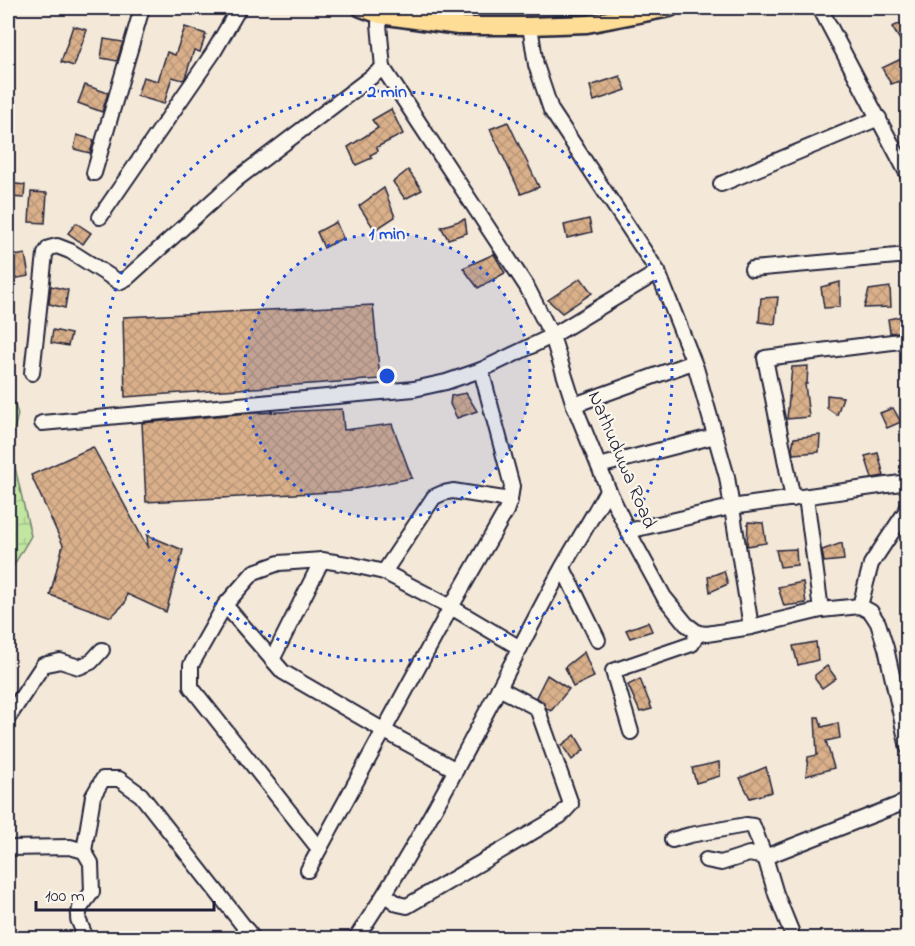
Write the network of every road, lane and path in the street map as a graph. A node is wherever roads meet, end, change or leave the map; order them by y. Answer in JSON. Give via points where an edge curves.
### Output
{"nodes":[{"id":1,"x":142,"y":8,"type":"edge"},
{"id":2,"x":239,"y":8,"type":"edge"},
{"id":3,"x":361,"y":8,"type":"edge"},
{"id":4,"x":670,"y":8,"type":"edge"},
{"id":5,"x":820,"y":8,"type":"edge"},
{"id":6,"x":380,"y":15,"type":"junction"},
{"id":7,"x":530,"y":26,"type":"junction"},
{"id":8,"x":383,"y":68,"type":"junction"},
{"id":9,"x":879,"y":118,"type":"junction"},
{"id":10,"x":905,"y":166,"type":"edge"},
{"id":11,"x":94,"y":173,"type":"dead end"},
{"id":12,"x":721,"y":184,"type":"dead end"},
{"id":13,"x":100,"y":217,"type":"dead end"},
{"id":14,"x":908,"y":255,"type":"edge"},
{"id":15,"x":752,"y":269,"type":"dead end"},
{"id":16,"x":658,"y":272,"type":"junction"},
{"id":17,"x":552,"y":336,"type":"junction"},
{"id":18,"x":908,"y":340,"type":"edge"},
{"id":19,"x":693,"y":362,"type":"junction"},
{"id":20,"x":481,"y":370,"type":"junction"},
{"id":21,"x":32,"y":373,"type":"dead end"},
{"id":22,"x":574,"y":405,"type":"junction"},
{"id":23,"x":42,"y":423,"type":"dead end"},
{"id":24,"x":715,"y":435,"type":"junction"},
{"id":25,"x":599,"y":466,"type":"junction"},
{"id":26,"x":908,"y":483,"type":"edge"},
{"id":27,"x":608,"y":489,"type":"junction"},
{"id":28,"x":800,"y":498,"type":"junction"},
{"id":29,"x":510,"y":500,"type":"junction"},
{"id":30,"x":731,"y":507,"type":"junction"},
{"id":31,"x":908,"y":508,"type":"edge"},
{"id":32,"x":628,"y":531,"type":"junction"},
{"id":33,"x":322,"y":560,"type":"junction"},
{"id":34,"x":563,"y":568,"type":"junction"},
{"id":35,"x":384,"y":572,"type":"junction"},
{"id":36,"x":225,"y":605,"type":"junction"},
{"id":37,"x":860,"y":606,"type":"junction"},
{"id":38,"x":451,"y":607,"type":"junction"},
{"id":39,"x":821,"y":610,"type":"junction"},
{"id":40,"x":751,"y":627,"type":"junction"},
{"id":41,"x":698,"y":633,"type":"junction"},
{"id":42,"x":598,"y":640,"type":"dead end"},
{"id":43,"x":520,"y":648,"type":"junction"},
{"id":44,"x":102,"y":650,"type":"dead end"},
{"id":45,"x":272,"y":660,"type":"junction"},
{"id":46,"x":499,"y":688,"type":"junction"},
{"id":47,"x":8,"y":718,"type":"edge"},
{"id":48,"x":383,"y":730,"type":"junction"},
{"id":49,"x":631,"y":732,"type":"dead end"},
{"id":50,"x":908,"y":748,"type":"edge"},
{"id":51,"x":456,"y":770,"type":"junction"},
{"id":52,"x":908,"y":801,"type":"edge"},
{"id":53,"x":672,"y":840,"type":"dead end"},
{"id":54,"x":8,"y":848,"type":"edge"},
{"id":55,"x":319,"y":849,"type":"junction"},
{"id":56,"x":84,"y":851,"type":"junction"},
{"id":57,"x":765,"y":857,"type":"junction"},
{"id":58,"x":706,"y":860,"type":"dead end"},
{"id":59,"x":308,"y":870,"type":"dead end"},
{"id":60,"x":385,"y":895,"type":"junction"},
{"id":61,"x":791,"y":931,"type":"dead end"},
{"id":62,"x":86,"y":939,"type":"edge"},
{"id":63,"x":253,"y":939,"type":"edge"},
{"id":64,"x":356,"y":939,"type":"edge"}],
"edges":[{"from":1,"to":11,"type":"street"},
{"from":2,"to":13,"type":"street"},
{"from":3,"to":6,"type":"main road"},
{"from":4,"to":7,"type":"main road","via":[[587,24]]},
{"from":5,"to":9,"type":"street"},
{"from":6,"to":7,"type":"main road","via":[[458,26]]},
{"from":6,"to":8,"type":"street","name":"Nathuduwa Road"},
{"from":7,"to":16,"type":"street","via":[[536,65],[551,110]]},
{"from":8,"to":17,"type":"street","name":"Nathuduwa Road","via":[[527,286]]},
{"from":8,"to":21,"type":"street","via":[[237,179],[127,278],[119,282],[70,252],[57,246],[49,248],[45,254]]},
{"from":9,"to":10,"type":"street"},
{"from":9,"to":12,"type":"street"},
{"from":14,"to":15,"type":"street"},
{"from":16,"to":17,"type":"street"},
{"from":16,"to":19,"type":"street"},
{"from":17,"to":20,"type":"street"},
{"from":17,"to":22,"type":"street","name":"Nathuduwa Road"},
{"from":18,"to":28,"type":"street","via":[[765,358]]},
{"from":19,"to":22,"type":"street"},
{"from":19,"to":24,"type":"street"},
{"from":20,"to":23,"type":"street","via":[[414,389]]},
{"from":20,"to":29,"type":"street","via":[[512,486]]},
{"from":22,"to":25,"type":"street","name":"Nathuduwa Road"},
{"from":24,"to":25,"type":"street"},
{"from":24,"to":30,"type":"street"},
{"from":25,"to":27,"type":"street","name":"Nathuduwa Road"},
{"from":26,"to":28,"type":"street"},
{"from":27,"to":32,"type":"street","name":"Nathuduwa Road"},
{"from":27,"to":34,"type":"street"},
{"from":28,"to":30,"type":"street"},
{"from":28,"to":39,"type":"street"},
{"from":29,"to":35,"type":"street","via":[[453,491],[434,497]]},
{"from":29,"to":38,"type":"street"},
{"from":30,"to":32,"type":"street"},
{"from":30,"to":40,"type":"street"},
{"from":31,"to":37,"type":"street","via":[[871,564]]},
{"from":32,"to":41,"type":"street","name":"Nathuduwa Road","via":[[664,597]]},
{"from":33,"to":35,"type":"street"},
{"from":33,"to":36,"type":"street","via":[[279,563],[254,572]]},
{"from":33,"to":45,"type":"street"},
{"from":34,"to":42,"type":"street"},
{"from":34,"to":43,"type":"street"},
{"from":35,"to":38,"type":"street"},
{"from":36,"to":45,"type":"street"},
{"from":36,"to":55,"type":"street","via":[[191,665],[191,687]]},
{"from":37,"to":39,"type":"street"},
{"from":37,"to":50,"type":"street","via":[[871,612],[878,623]]},
{"from":38,"to":43,"type":"street"},
{"from":38,"to":48,"type":"street"},
{"from":39,"to":40,"type":"street"},
{"from":40,"to":41,"type":"street"},
{"from":41,"to":49,"type":"street","via":[[692,644],[613,671]]},
{"from":43,"to":46,"type":"street"},
{"from":44,"to":47,"type":"street","via":[[92,662],[79,667],[60,660],[43,665]]},
{"from":45,"to":48,"type":"street","via":[[283,672]]},
{"from":46,"to":51,"type":"street"},
{"from":46,"to":60,"type":"street","via":[[537,708],[571,804],[560,816],[407,906]]},
{"from":48,"to":51,"type":"street"},
{"from":48,"to":55,"type":"street"},
{"from":51,"to":60,"type":"street"},
{"from":52,"to":57,"type":"street"},
{"from":53,"to":57,"type":"street","via":[[753,826]]},
{"from":54,"to":56,"type":"street","via":[[70,847]]},
{"from":55,"to":59,"type":"street"},
{"from":56,"to":62,"type":"street","via":[[91,863],[92,892],[80,908],[78,919]]},
{"from":56,"to":63,"type":"street","via":[[93,796],[102,779],[119,779],[141,795]]},
{"from":57,"to":58,"type":"street","via":[[749,854],[721,863]]},
{"from":57,"to":61,"type":"street"},
{"from":60,"to":64,"type":"street"}]}
